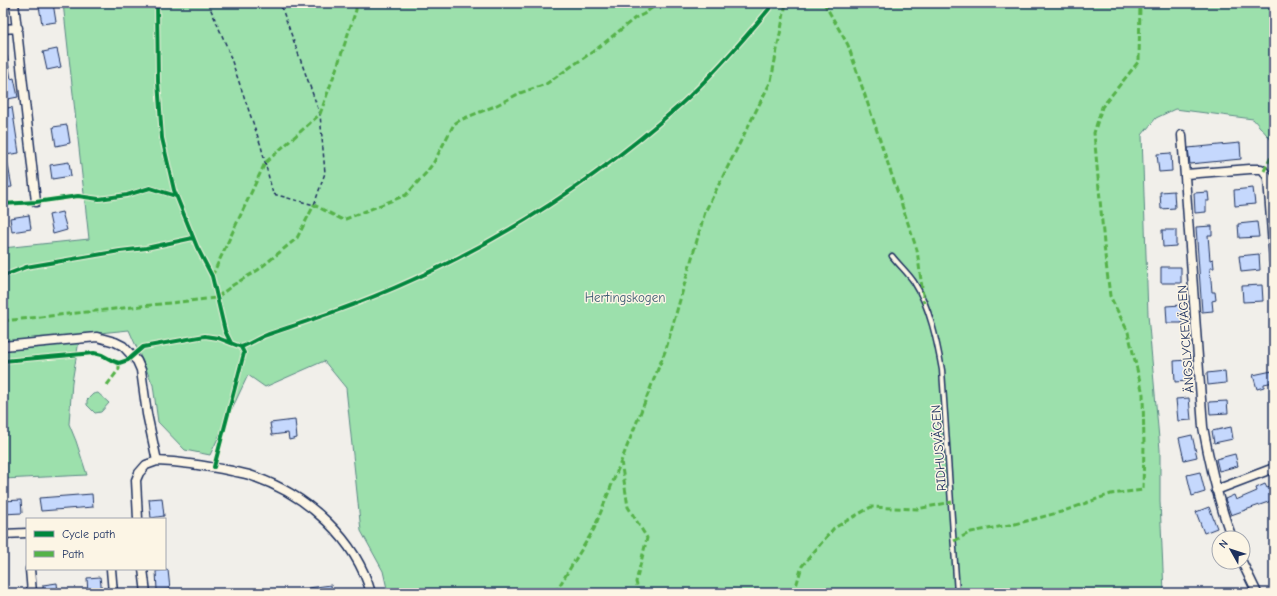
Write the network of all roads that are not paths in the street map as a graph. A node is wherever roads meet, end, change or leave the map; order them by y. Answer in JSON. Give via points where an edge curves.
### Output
{"nodes":[{"id":1,"x":14,"y":3,"type":"edge"},
{"id":2,"x":3,"y":28,"type":"edge"},
{"id":3,"x":18,"y":28,"type":"junction"},
{"id":4,"x":1182,"y":135,"type":"dead end"},
{"id":5,"x":1186,"y":174,"type":"junction"},
{"id":6,"x":36,"y":202,"type":"dead end"},
{"id":7,"x":892,"y":256,"type":"dead end"},
{"id":8,"x":1274,"y":261,"type":"edge"},
{"id":9,"x":3,"y":346,"type":"edge"},
{"id":10,"x":157,"y":461,"type":"junction"},
{"id":11,"x":1274,"y":468,"type":"edge"},
{"id":12,"x":1216,"y":490,"type":"junction"},
{"id":13,"x":138,"y":518,"type":"edge"},
{"id":14,"x":1229,"y":530,"type":"edge"},
{"id":15,"x":26,"y":533,"type":"edge"},
{"id":16,"x":3,"y":534,"type":"edge"},
{"id":17,"x":30,"y":570,"type":"edge"},
{"id":18,"x":111,"y":570,"type":"edge"},
{"id":19,"x":143,"y":570,"type":"edge"},
{"id":20,"x":1246,"y":570,"type":"edge"},
{"id":21,"x":32,"y":593,"type":"edge"},
{"id":22,"x":113,"y":593,"type":"edge"},
{"id":23,"x":146,"y":593,"type":"edge"},
{"id":24,"x":371,"y":593,"type":"edge"},
{"id":25,"x":957,"y":593,"type":"edge"},
{"id":26,"x":1257,"y":593,"type":"edge"}],
"edges":[{"from":1,"to":3,"type":"street"},
{"from":2,"to":3,"type":"street"},
{"from":3,"to":6,"type":"street"},
{"from":4,"to":5,"type":"street","name":"ÄNGSLYCKEVÄGEN"},
{"from":5,"to":8,"type":"street","via":[[1250,169],[1264,171],[1268,178]]},
{"from":5,"to":12,"type":"street","name":"ÄNGSLYCKEVÄGEN","via":[[1203,427]]},
{"from":7,"to":25,"type":"lane","name":"RIDHUSVÄGEN","via":[[914,282],[936,337],[942,370]]},
{"from":9,"to":10,"type":"street","via":[[96,337],[124,346],[141,370]]},
{"from":10,"to":13,"type":"street","via":[[146,465],[136,480]]},
{"from":10,"to":24,"type":"street","via":[[192,464],[255,477],[289,492],[319,514],[335,530],[359,564]]},
{"from":11,"to":12,"type":"street"},
{"from":12,"to":14,"type":"street","name":"ÄNGSLYCKEVÄGEN"},
{"from":15,"to":16,"type":"street"},
{"from":17,"to":21,"type":"street"},
{"from":18,"to":22,"type":"street"},
{"from":19,"to":23,"type":"street"},
{"from":20,"to":26,"type":"street"}]}
